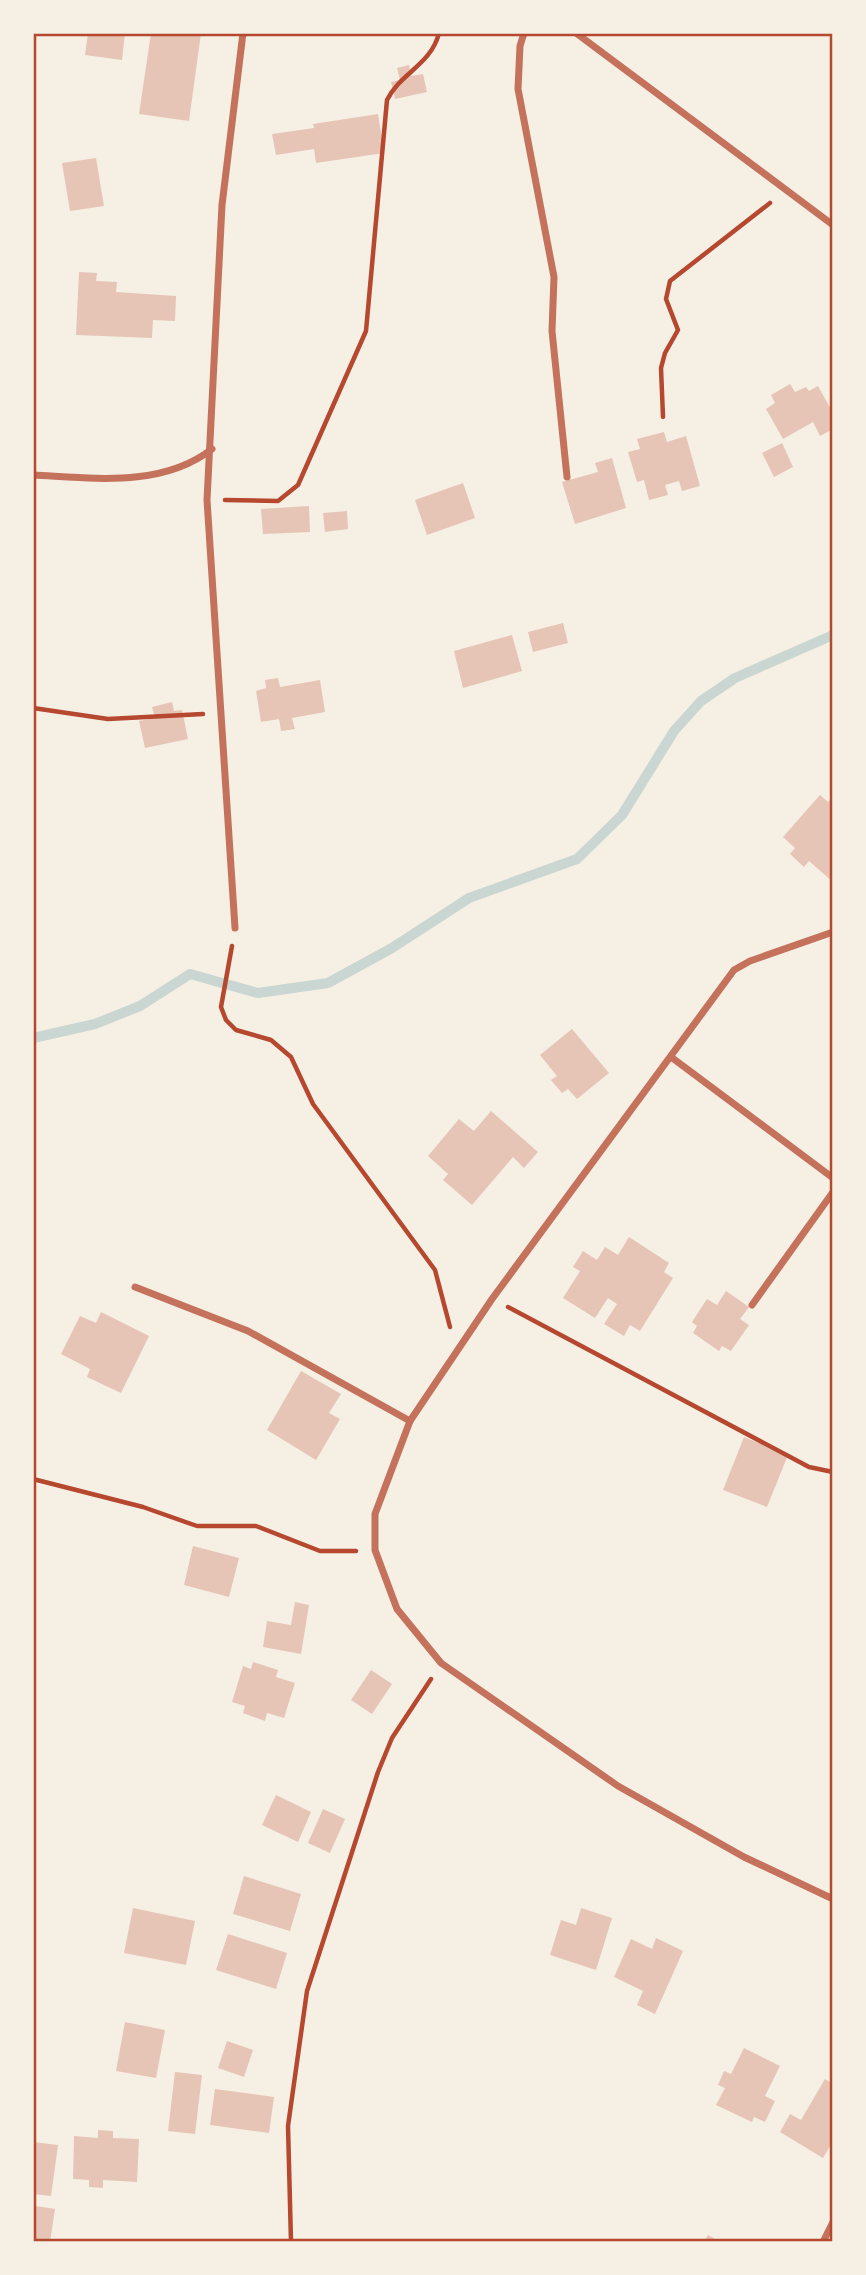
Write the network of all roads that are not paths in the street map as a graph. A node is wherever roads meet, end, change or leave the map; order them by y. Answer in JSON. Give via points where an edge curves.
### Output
{"nodes":[{"id":1,"x":243,"y":33,"type":"edge"},
{"id":2,"x":524,"y":33,"type":"edge"},
{"id":3,"x":576,"y":33,"type":"edge"},
{"id":4,"x":833,"y":225,"type":"edge"},
{"id":5,"x":212,"y":449,"type":"junction"},
{"id":6,"x":33,"y":475,"type":"edge"},
{"id":7,"x":567,"y":477,"type":"dead end"},
{"id":8,"x":235,"y":928,"type":"road end"},
{"id":9,"x":833,"y":932,"type":"edge"},
{"id":10,"x":671,"y":1056,"type":"junction"},
{"id":11,"x":833,"y":1178,"type":"edge"},
{"id":12,"x":833,"y":1192,"type":"edge"},
{"id":13,"x":135,"y":1287,"type":"dead end"},
{"id":14,"x":752,"y":1306,"type":"dead end"},
{"id":15,"x":410,"y":1420,"type":"junction"},
{"id":16,"x":833,"y":1899,"type":"edge"},
{"id":17,"x":833,"y":2222,"type":"edge"},
{"id":18,"x":823,"y":2242,"type":"edge"}],
"edges":[{"from":1,"to":5,"type":"street","via":[[222,205]]},
{"from":2,"to":7,"type":"street","via":[[518,89],[554,277],[552,331]]},
{"from":3,"to":4,"type":"street"},
{"from":5,"to":6,"type":"street","via":[[173,472],[107,479]]},
{"from":5,"to":8,"type":"street","via":[[207,500]]},
{"from":9,"to":10,"type":"street","via":[[734,970]]},
{"from":10,"to":11,"type":"street"},
{"from":10,"to":15,"type":"street","via":[[492,1299]]},
{"from":12,"to":14,"type":"street"},
{"from":13,"to":15,"type":"street","via":[[248,1331]]},
{"from":15,"to":16,"type":"street","via":[[375,1514],[375,1550],[397,1609],[441,1664],[618,1786],[744,1857]]},
{"from":17,"to":18,"type":"street"}]}
